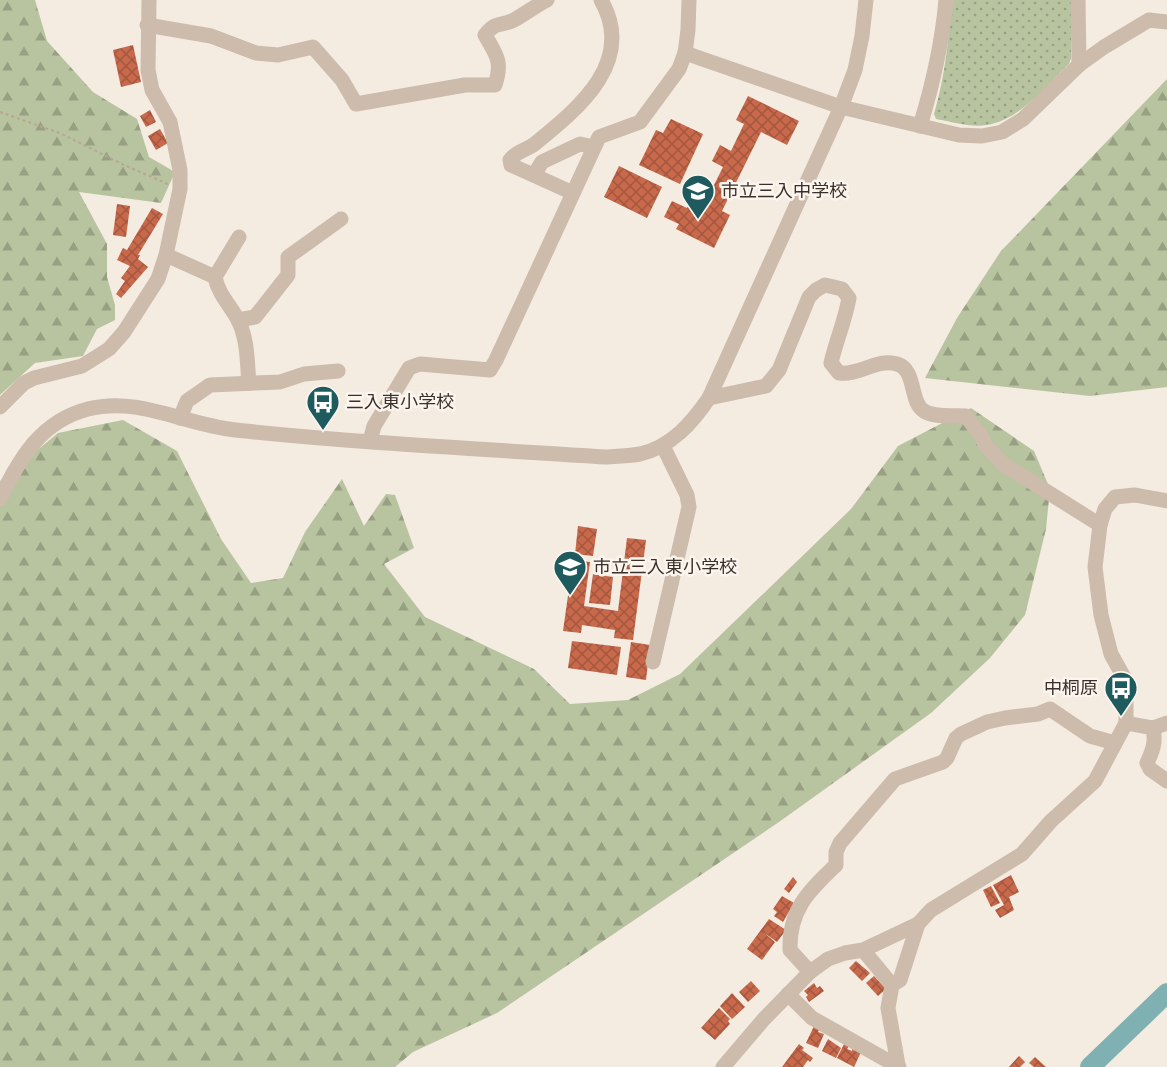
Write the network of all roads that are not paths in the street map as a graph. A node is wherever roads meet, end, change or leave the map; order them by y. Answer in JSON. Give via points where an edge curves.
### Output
{"nodes":[{"id":1,"x":149,"y":0,"type":"edge"},
{"id":2,"x":547,"y":0,"type":"edge"},
{"id":3,"x":601,"y":0,"type":"edge"},
{"id":4,"x":689,"y":0,"type":"edge"},
{"id":5,"x":697,"y":0,"type":"edge"},
{"id":6,"x":858,"y":0,"type":"edge"},
{"id":7,"x":866,"y":0,"type":"edge"},
{"id":8,"x":946,"y":0,"type":"edge"},
{"id":9,"x":1078,"y":0,"type":"edge"},
{"id":10,"x":1167,"y":22,"type":"edge"},
{"id":11,"x":147,"y":25,"type":"junction"},
{"id":12,"x":685,"y":53,"type":"junction"},
{"id":13,"x":1079,"y":65,"type":"junction"},
{"id":14,"x":842,"y":107,"type":"junction"},
{"id":15,"x":920,"y":126,"type":"junction"},
{"id":16,"x":594,"y":147,"type":"junction"},
{"id":17,"x":534,"y":176,"type":"junction"},
{"id":18,"x":573,"y":194,"type":"junction"},
{"id":19,"x":341,"y":219,"type":"dead end"},
{"id":20,"x":239,"y":237,"type":"dead end"},
{"id":21,"x":166,"y":255,"type":"junction"},
{"id":22,"x":215,"y":277,"type":"junction"},
{"id":23,"x":238,"y":320,"type":"junction"},
{"id":24,"x":338,"y":371,"type":"dead end"},
{"id":25,"x":249,"y":383,"type":"junction"},
{"id":26,"x":709,"y":398,"type":"junction"},
{"id":27,"x":0,"y":407,"type":"edge"},
{"id":28,"x":180,"y":418,"type":"junction"},
{"id":29,"x":370,"y":441,"type":"junction"},
{"id":30,"x":663,"y":446,"type":"junction"},
{"id":31,"x":0,"y":499,"type":"edge"},
{"id":32,"x":1167,"y":501,"type":"edge"},
{"id":33,"x":1100,"y":525,"type":"junction"},
{"id":34,"x":653,"y":662,"type":"dead end"},
{"id":35,"x":1126,"y":723,"type":"junction"},
{"id":36,"x":1160,"y":725,"type":"edge"},
{"id":37,"x":1115,"y":742,"type":"junction"},
{"id":38,"x":1167,"y":781,"type":"edge"},
{"id":39,"x":918,"y":924,"type":"junction"},
{"id":40,"x":863,"y":950,"type":"junction"},
{"id":41,"x":810,"y":972,"type":"junction"},
{"id":42,"x":892,"y":985,"type":"junction"},
{"id":43,"x":788,"y":994,"type":"junction"},
{"id":44,"x":899,"y":1066,"type":"edge"},
{"id":45,"x":723,"y":1067,"type":"edge"}],
"edges":[{"from":1,"to":11,"type":"street"},
{"from":2,"to":11,"type":"street","via":[[513,21],[493,25],[485,35],[500,69],[495,85],[465,85],[356,104],[342,80],[313,47],[278,55],[256,53],[210,36]]},
{"from":3,"to":17,"type":"street","via":[[612,33],[607,69],[585,100],[534,145],[514,154],[511,165]]},
{"from":4,"to":5,"type":"street"},
{"from":4,"to":12,"type":"street"},
{"from":6,"to":7,"type":"street"},
{"from":7,"to":14,"type":"street","via":[[855,70]]},
{"from":8,"to":15,"type":"street","via":[[943,35]]},
{"from":9,"to":13,"type":"street"},
{"from":10,"to":13,"type":"street","via":[[1149,20]]},
{"from":11,"to":21,"type":"street","via":[[152,90],[170,122],[180,170],[180,189]]},
{"from":12,"to":14,"type":"street"},
{"from":12,"to":16,"type":"street","via":[[679,69],[640,122],[599,137]]},
{"from":13,"to":15,"type":"street","via":[[1023,120],[1002,132],[959,135]]},
{"from":14,"to":15,"type":"street"},
{"from":14,"to":26,"type":"street"},
{"from":16,"to":17,"type":"street","via":[[580,144],[542,162]]},
{"from":16,"to":18,"type":"street"},
{"from":17,"to":18,"type":"street"},
{"from":18,"to":29,"type":"street","via":[[490,370],[420,364],[410,368],[374,426]]},
{"from":19,"to":23,"type":"street","via":[[288,257],[288,275],[255,317]]},
{"from":20,"to":22,"type":"street"},
{"from":21,"to":22,"type":"street"},
{"from":21,"to":27,"type":"street","via":[[153,287],[109,349],[82,366],[24,383]]},
{"from":22,"to":23,"type":"street"},
{"from":23,"to":25,"type":"street","via":[[246,342]]},
{"from":24,"to":25,"type":"street","via":[[304,374],[280,382]]},
{"from":25,"to":28,"type":"street","via":[[210,385],[187,401]]},
{"from":26,"to":30,"type":"street","via":[[685,429]]},
{"from":26,"to":33,"type":"street","via":[[766,386],[779,370],[809,297],[825,285],[842,289],[849,298],[831,363],[839,373],[849,375],[884,362],[900,365],[909,375],[920,408],[936,416],[966,416],[1003,464]]},
{"from":28,"to":29,"type":"street","via":[[232,430]]},
{"from":28,"to":31,"type":"street","via":[[114,405],[87,409],[61,419],[42,432],[25,452]]},
{"from":29,"to":30,"type":"street","via":[[606,457],[640,454]]},
{"from":30,"to":34,"type":"street","via":[[689,507]]},
{"from":32,"to":33,"type":"street","via":[[1135,495],[1115,497],[1105,509]]},
{"from":33,"to":35,"type":"street","via":[[1095,567],[1101,615],[1111,654],[1125,681]]},
{"from":35,"to":36,"type":"street"},
{"from":35,"to":37,"type":"street"},
{"from":36,"to":38,"type":"street","via":[[1147,763]]},
{"from":37,"to":39,"type":"street","via":[[1095,781],[1022,854],[931,910]]},
{"from":37,"to":41,"type":"street","via":[[1090,736],[1050,709],[987,722],[956,738],[943,762],[895,778],[840,843],[836,865],[810,890],[793,920],[790,950]]},
{"from":39,"to":40,"type":"street"},
{"from":39,"to":42,"type":"street","via":[[900,980]]},
{"from":40,"to":41,"type":"street","via":[[828,959]]},
{"from":40,"to":42,"type":"street"},
{"from":41,"to":43,"type":"street"},
{"from":42,"to":44,"type":"street","via":[[888,1008]]},
{"from":43,"to":44,"type":"street","via":[[812,1018]]},
{"from":43,"to":45,"type":"street"}]}
